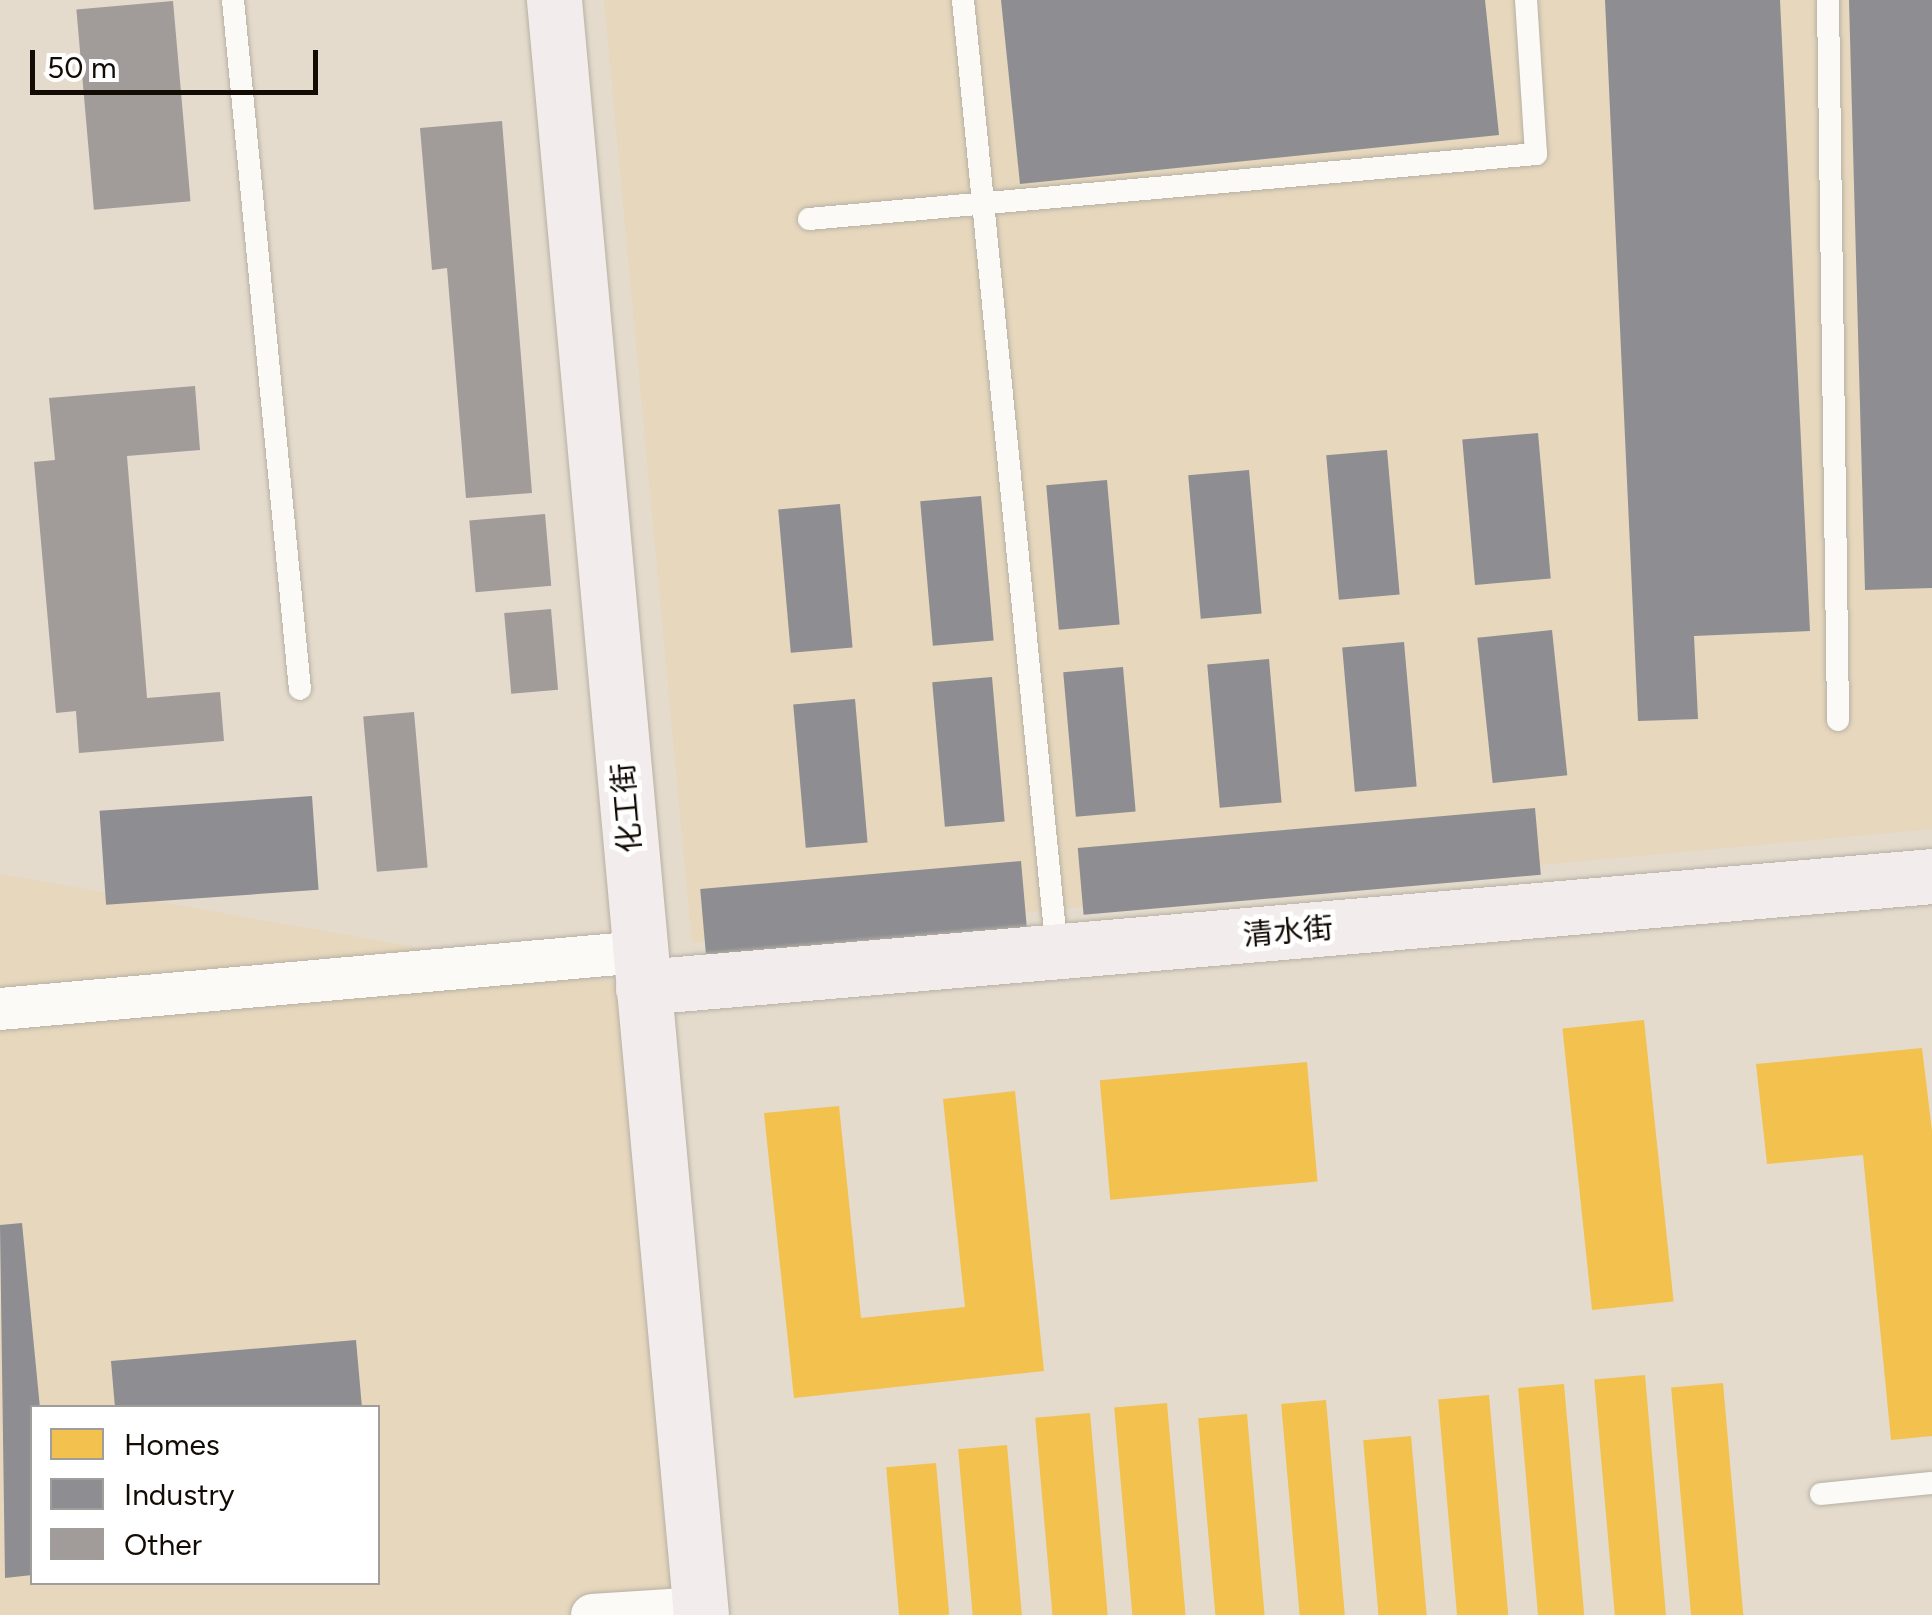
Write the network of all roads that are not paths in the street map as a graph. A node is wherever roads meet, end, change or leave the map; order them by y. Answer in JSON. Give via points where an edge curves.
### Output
{"nodes":[{"id":1,"x":232,"y":0,"type":"edge"},
{"id":2,"x":554,"y":0,"type":"edge"},
{"id":3,"x":963,"y":0,"type":"edge"},
{"id":4,"x":1526,"y":0,"type":"edge"},
{"id":5,"x":1828,"y":0,"type":"edge"},
{"id":6,"x":983,"y":201,"type":"junction"},
{"id":7,"x":809,"y":219,"type":"dead end"},
{"id":8,"x":300,"y":689,"type":"dead end"},
{"id":9,"x":1838,"y":720,"type":"dead end"},
{"id":10,"x":1932,"y":876,"type":"edge"},
{"id":11,"x":1056,"y":952,"type":"junction"},
{"id":12,"x":642,"y":969,"type":"junction"},
{"id":13,"x":0,"y":1008,"type":"edge"},
{"id":14,"x":1932,"y":1483,"type":"edge"},
{"id":15,"x":1821,"y":1494,"type":"dead end"},
{"id":16,"x":701,"y":1612,"type":"edge"},
{"id":17,"x":592,"y":1615,"type":"edge"}],
"edges":[{"from":1,"to":8,"type":"lane"},
{"from":2,"to":12,"type":"street","name":"化工街"},
{"from":3,"to":6,"type":"lane"},
{"from":4,"to":6,"type":"lane","via":[[1536,154]]},
{"from":5,"to":9,"type":"lane"},
{"from":6,"to":7,"type":"lane"},
{"from":6,"to":11,"type":"lane"},
{"from":10,"to":11,"type":"street","name":"清水街"},
{"from":11,"to":12,"type":"street","name":"清水街"},
{"from":12,"to":13,"type":"street"},
{"from":12,"to":16,"type":"street","name":"化工街"},
{"from":14,"to":15,"type":"lane"},
{"from":16,"to":17,"type":"street"}]}
